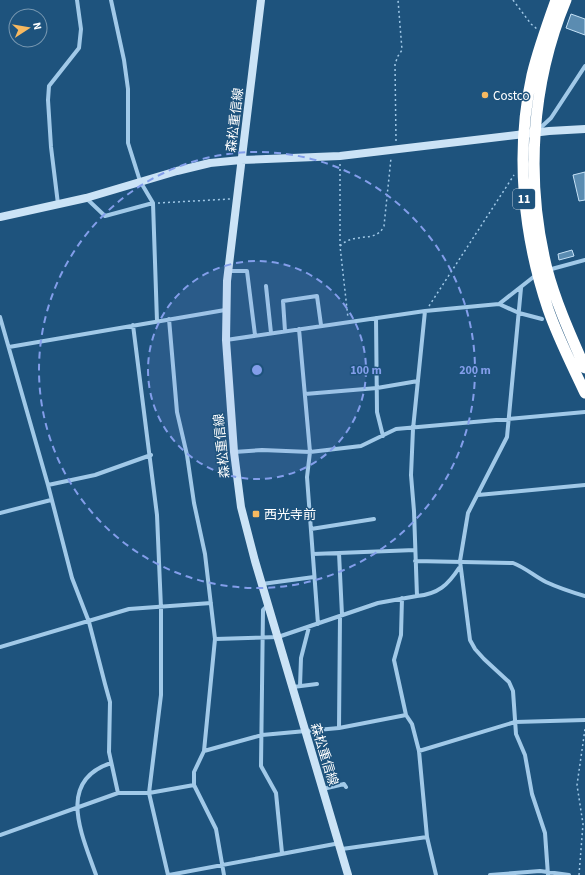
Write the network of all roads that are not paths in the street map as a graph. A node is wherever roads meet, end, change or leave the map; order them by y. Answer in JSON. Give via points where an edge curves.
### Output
{"nodes":[{"id":1,"x":77,"y":0,"type":"edge"},
{"id":2,"x":111,"y":0,"type":"edge"},
{"id":3,"x":261,"y":0,"type":"edge"},
{"id":4,"x":556,"y":0,"type":"edge"},
{"id":5,"x":566,"y":0,"type":"edge"},
{"id":6,"x":585,"y":66,"type":"edge"},
{"id":7,"x":585,"y":129,"type":"edge"},
{"id":8,"x":530,"y":134,"type":"junction"},
{"id":9,"x":241,"y":160,"type":"junction"},
{"id":10,"x":140,"y":181,"type":"junction"},
{"id":11,"x":86,"y":198,"type":"junction"},
{"id":12,"x":153,"y":203,"type":"junction"},
{"id":13,"x":58,"y":204,"type":"junction"},
{"id":14,"x":0,"y":216,"type":"edge"},
{"id":15,"x":585,"y":260,"type":"edge"},
{"id":16,"x":228,"y":271,"type":"junction"},
{"id":17,"x":542,"y":272,"type":"junction"},
{"id":18,"x":266,"y":286,"type":"dead end"},
{"id":19,"x":520,"y":288,"type":"junction"},
{"id":20,"x":499,"y":304,"type":"junction"},
{"id":21,"x":225,"y":310,"type":"junction"},
{"id":22,"x":425,"y":311,"type":"junction"},
{"id":23,"x":519,"y":313,"type":"junction"},
{"id":24,"x":0,"y":317,"type":"edge"},
{"id":25,"x":376,"y":318,"type":"junction"},
{"id":26,"x":169,"y":319,"type":"junction"},
{"id":27,"x":542,"y":319,"type":"dead end"},
{"id":28,"x":157,"y":321,"type":"junction"},
{"id":29,"x":133,"y":325,"type":"junction"},
{"id":30,"x":321,"y":325,"type":"junction"},
{"id":31,"x":1,"y":326,"type":"edge"},
{"id":32,"x":299,"y":329,"type":"junction"},
{"id":33,"x":285,"y":331,"type":"junction"},
{"id":34,"x":271,"y":333,"type":"junction"},
{"id":35,"x":255,"y":335,"type":"junction"},
{"id":36,"x":226,"y":340,"type":"junction"},
{"id":37,"x":9,"y":347,"type":"junction"},
{"id":38,"x":585,"y":368,"type":"edge"},
{"id":39,"x":418,"y":381,"type":"junction"},
{"id":40,"x":376,"y":388,"type":"junction"},
{"id":41,"x":585,"y":392,"type":"edge"},
{"id":42,"x":305,"y":394,"type":"junction"},
{"id":43,"x":585,"y":412,"type":"edge"},
{"id":44,"x":509,"y":419,"type":"junction"},
{"id":45,"x":413,"y":429,"type":"junction"},
{"id":46,"x":383,"y":436,"type":"junction"},
{"id":47,"x":234,"y":452,"type":"junction"},
{"id":48,"x":310,"y":452,"type":"junction"},
{"id":49,"x":150,"y":455,"type":"junction"},
{"id":50,"x":48,"y":485,"type":"junction"},
{"id":51,"x":585,"y":485,"type":"edge"},
{"id":52,"x":478,"y":495,"type":"junction"},
{"id":53,"x":51,"y":500,"type":"junction"},
{"id":54,"x":0,"y":513,"type":"edge"},
{"id":55,"x":374,"y":518,"type":"dead end"},
{"id":56,"x":311,"y":529,"type":"junction"},
{"id":57,"x":415,"y":550,"type":"junction"},
{"id":58,"x":339,"y":553,"type":"junction"},
{"id":59,"x":313,"y":554,"type":"junction"},
{"id":60,"x":415,"y":561,"type":"junction"},
{"id":61,"x":460,"y":561,"type":"junction"},
{"id":62,"x":459,"y":567,"type":"junction"},
{"id":63,"x":314,"y":577,"type":"junction"},
{"id":64,"x":262,"y":584,"type":"junction"},
{"id":65,"x":416,"y":596,"type":"junction"},
{"id":66,"x":585,"y":596,"type":"edge"},
{"id":67,"x":402,"y":598,"type":"junction"},
{"id":68,"x":211,"y":603,"type":"junction"},
{"id":69,"x":268,"y":605,"type":"junction"},
{"id":70,"x":161,"y":608,"type":"junction"},
{"id":71,"x":341,"y":616,"type":"junction"},
{"id":72,"x":89,"y":622,"type":"junction"},
{"id":73,"x":318,"y":624,"type":"junction"},
{"id":74,"x":309,"y":627,"type":"junction"},
{"id":75,"x":278,"y":637,"type":"junction"},
{"id":76,"x":263,"y":638,"type":"junction"},
{"id":77,"x":215,"y":639,"type":"junction"},
{"id":78,"x":0,"y":647,"type":"edge"},
{"id":79,"x":317,"y":684,"type":"dead end"},
{"id":80,"x":296,"y":686,"type":"junction"},
{"id":81,"x":406,"y":715,"type":"junction"},
{"id":82,"x":585,"y":720,"type":"edge"},
{"id":83,"x":515,"y":722,"type":"junction"},
{"id":84,"x":339,"y":728,"type":"junction"},
{"id":85,"x":305,"y":731,"type":"junction"},
{"id":86,"x":262,"y":736,"type":"junction"},
{"id":87,"x":204,"y":751,"type":"junction"},
{"id":88,"x":419,"y":751,"type":"junction"},
{"id":89,"x":111,"y":763,"type":"junction"},
{"id":90,"x":194,"y":785,"type":"junction"},
{"id":91,"x":346,"y":787,"type":"dead end"},
{"id":92,"x":323,"y":789,"type":"junction"},
{"id":93,"x":118,"y":793,"type":"junction"},
{"id":94,"x":149,"y":793,"type":"junction"},
{"id":95,"x":78,"y":807,"type":"junction"},
{"id":96,"x":0,"y":835,"type":"edge"},
{"id":97,"x":427,"y":837,"type":"junction"},
{"id":98,"x":341,"y":846,"type":"junction"},
{"id":99,"x":282,"y":853,"type":"junction"},
{"id":100,"x":222,"y":864,"type":"junction"},
{"id":101,"x":548,"y":873,"type":"edge"},
{"id":102,"x":96,"y":875,"type":"edge"},
{"id":103,"x":169,"y":875,"type":"edge"},
{"id":104,"x":224,"y":875,"type":"edge"},
{"id":105,"x":348,"y":875,"type":"edge"},
{"id":106,"x":436,"y":875,"type":"edge"},
{"id":107,"x":490,"y":875,"type":"edge"},
{"id":108,"x":569,"y":875,"type":"edge"}],
"edges":[{"from":1,"to":13,"type":"street","via":[[81,39],[79,48],[52,81],[49,93],[51,147]]},
{"from":2,"to":10,"type":"street","via":[[128,89],[128,143]]},
{"from":3,"to":9,"type":"main road","name":"森松重信線"},
{"from":4,"to":8,"type":"highway","number":"11","via":[[543,33],[532,76]]},
{"from":5,"to":8,"type":"highway","number":"11","via":[[550,47]]},
{"from":6,"to":8,"type":"street","via":[[551,118]]},
{"from":7,"to":8,"type":"main road"},
{"from":8,"to":9,"type":"main road","via":[[340,156]]},
{"from":8,"to":17,"type":"highway","number":"11","via":[[525,205]]},
{"from":9,"to":10,"type":"main road","via":[[210,163]]},
{"from":9,"to":16,"type":"main road","name":"森松重信線"},
{"from":10,"to":11,"type":"main road"},
{"from":10,"to":12,"type":"street"},
{"from":11,"to":12,"type":"street","via":[[105,216]]},
{"from":11,"to":13,"type":"main road"},
{"from":12,"to":28,"type":"street"},
{"from":13,"to":14,"type":"main road"},
{"from":15,"to":17,"type":"street"},
{"from":16,"to":21,"type":"main road","name":"森松重信線"},
{"from":16,"to":35,"type":"street","via":[[247,271]]},
{"from":17,"to":19,"type":"street"},
{"from":17,"to":38,"type":"highway","number":"11","via":[[580,351]]},
{"from":17,"to":41,"type":"highway","number":"11","via":[[548,310]]},
{"from":18,"to":34,"type":"street"},
{"from":19,"to":20,"type":"street"},
{"from":19,"to":23,"type":"street"},
{"from":20,"to":22,"type":"street"},
{"from":20,"to":23,"type":"street"},
{"from":21,"to":26,"type":"street"},
{"from":21,"to":36,"type":"main road","name":"森松重信線"},
{"from":22,"to":25,"type":"street"},
{"from":22,"to":39,"type":"street"},
{"from":23,"to":27,"type":"street"},
{"from":23,"to":44,"type":"street"},
{"from":24,"to":31,"type":"street"},
{"from":25,"to":30,"type":"street"},
{"from":25,"to":40,"type":"street"},
{"from":26,"to":28,"type":"street"},
{"from":26,"to":68,"type":"street","via":[[177,412],[205,554]]},
{"from":28,"to":29,"type":"street"},
{"from":29,"to":37,"type":"street"},
{"from":29,"to":49,"type":"street"},
{"from":30,"to":32,"type":"street"},
{"from":30,"to":33,"type":"street","via":[[316,296],[283,300]]},
{"from":31,"to":37,"type":"street"},
{"from":32,"to":33,"type":"street"},
{"from":32,"to":42,"type":"street"},
{"from":33,"to":34,"type":"street"},
{"from":34,"to":35,"type":"street"},
{"from":35,"to":36,"type":"street"},
{"from":36,"to":47,"type":"main road","name":"森松重信線"},
{"from":37,"to":50,"type":"street"},
{"from":39,"to":40,"type":"street"},
{"from":39,"to":45,"type":"street"},
{"from":40,"to":42,"type":"street"},
{"from":40,"to":46,"type":"street","via":[[377,412]]},
{"from":42,"to":48,"type":"street"},
{"from":43,"to":44,"type":"street"},
{"from":44,"to":45,"type":"street"},
{"from":44,"to":52,"type":"street","via":[[507,437]]},
{"from":45,"to":46,"type":"street","via":[[396,429]]},
{"from":45,"to":57,"type":"street","via":[[411,475]]},
{"from":46,"to":48,"type":"street","via":[[360,446]]},
{"from":47,"to":48,"type":"street"},
{"from":47,"to":64,"type":"main road","name":"森松重信線","via":[[241,507]]},
{"from":48,"to":56,"type":"street","via":[[307,477]]},
{"from":49,"to":50,"type":"street","via":[[95,475]]},
{"from":49,"to":70,"type":"street","via":[[157,515]]},
{"from":50,"to":53,"type":"street"},
{"from":51,"to":52,"type":"street"},
{"from":52,"to":61,"type":"street","via":[[468,513]]},
{"from":53,"to":54,"type":"street"},
{"from":53,"to":72,"type":"street","via":[[72,578]]},
{"from":55,"to":56,"type":"street"},
{"from":56,"to":59,"type":"street"},
{"from":57,"to":58,"type":"street"},
{"from":57,"to":60,"type":"street"},
{"from":58,"to":59,"type":"street"},
{"from":58,"to":71,"type":"street"},
{"from":59,"to":63,"type":"street"},
{"from":60,"to":61,"type":"street"},
{"from":60,"to":65,"type":"street"},
{"from":61,"to":62,"type":"street"},
{"from":61,"to":66,"type":"street","via":[[513,563],[525,567],[562,590]]},
{"from":62,"to":65,"type":"street","via":[[451,580],[440,590]]},
{"from":62,"to":83,"type":"street","via":[[470,640],[484,660],[509,682],[515,700]]},
{"from":63,"to":64,"type":"street"},
{"from":63,"to":73,"type":"street"},
{"from":64,"to":69,"type":"main road","name":"森松重信線"},
{"from":65,"to":67,"type":"street"},
{"from":67,"to":71,"type":"street"},
{"from":67,"to":81,"type":"street","via":[[401,635],[394,660]]},
{"from":68,"to":70,"type":"street"},
{"from":68,"to":77,"type":"street"},
{"from":69,"to":75,"type":"main road","name":"森松重信線"},
{"from":69,"to":76,"type":"street","via":[[263,610]]},
{"from":70,"to":72,"type":"street","via":[[128,609]]},
{"from":70,"to":94,"type":"street","via":[[160,695]]},
{"from":71,"to":73,"type":"street"},
{"from":71,"to":84,"type":"street"},
{"from":72,"to":78,"type":"street"},
{"from":72,"to":89,"type":"street","via":[[110,702]]},
{"from":73,"to":74,"type":"street"},
{"from":74,"to":75,"type":"street"},
{"from":74,"to":80,"type":"street"},
{"from":75,"to":76,"type":"street"},
{"from":75,"to":80,"type":"main road","name":"森松重信線"},
{"from":76,"to":77,"type":"street"},
{"from":76,"to":86,"type":"street"},
{"from":77,"to":87,"type":"street"},
{"from":79,"to":80,"type":"street"},
{"from":80,"to":85,"type":"main road","name":"森松重信線"},
{"from":81,"to":84,"type":"street"},
{"from":81,"to":88,"type":"street","via":[[412,724]]},
{"from":82,"to":83,"type":"street"},
{"from":83,"to":88,"type":"street"},
{"from":83,"to":101,"type":"street","via":[[516,734],[525,755],[532,794],[545,833]]},
{"from":84,"to":85,"type":"street"},
{"from":85,"to":86,"type":"street"},
{"from":85,"to":92,"type":"main road","name":"森松重信線"},
{"from":86,"to":87,"type":"street"},
{"from":86,"to":99,"type":"street","via":[[261,766],[276,793]]},
{"from":87,"to":90,"type":"street","via":[[194,772]]},
{"from":88,"to":97,"type":"street"},
{"from":89,"to":93,"type":"street"},
{"from":89,"to":95,"type":"street","via":[[85,779],[79,794]]},
{"from":90,"to":94,"type":"street"},
{"from":90,"to":100,"type":"street","via":[[216,829]]},
{"from":91,"to":92,"type":"street","via":[[344,784]]},
{"from":92,"to":98,"type":"main road","name":"森松重信線"},
{"from":93,"to":94,"type":"street"},
{"from":93,"to":95,"type":"street"},
{"from":94,"to":103,"type":"street"},
{"from":95,"to":96,"type":"street"},
{"from":95,"to":102,"type":"street","via":[[80,832]]},
{"from":97,"to":98,"type":"street"},
{"from":97,"to":106,"type":"street"},
{"from":98,"to":99,"type":"street"},
{"from":98,"to":105,"type":"main road","name":"森松重信線"},
{"from":99,"to":100,"type":"street"},
{"from":100,"to":103,"type":"street"},
{"from":100,"to":104,"type":"street"},
{"from":101,"to":107,"type":"street"},
{"from":101,"to":108,"type":"street"}]}
